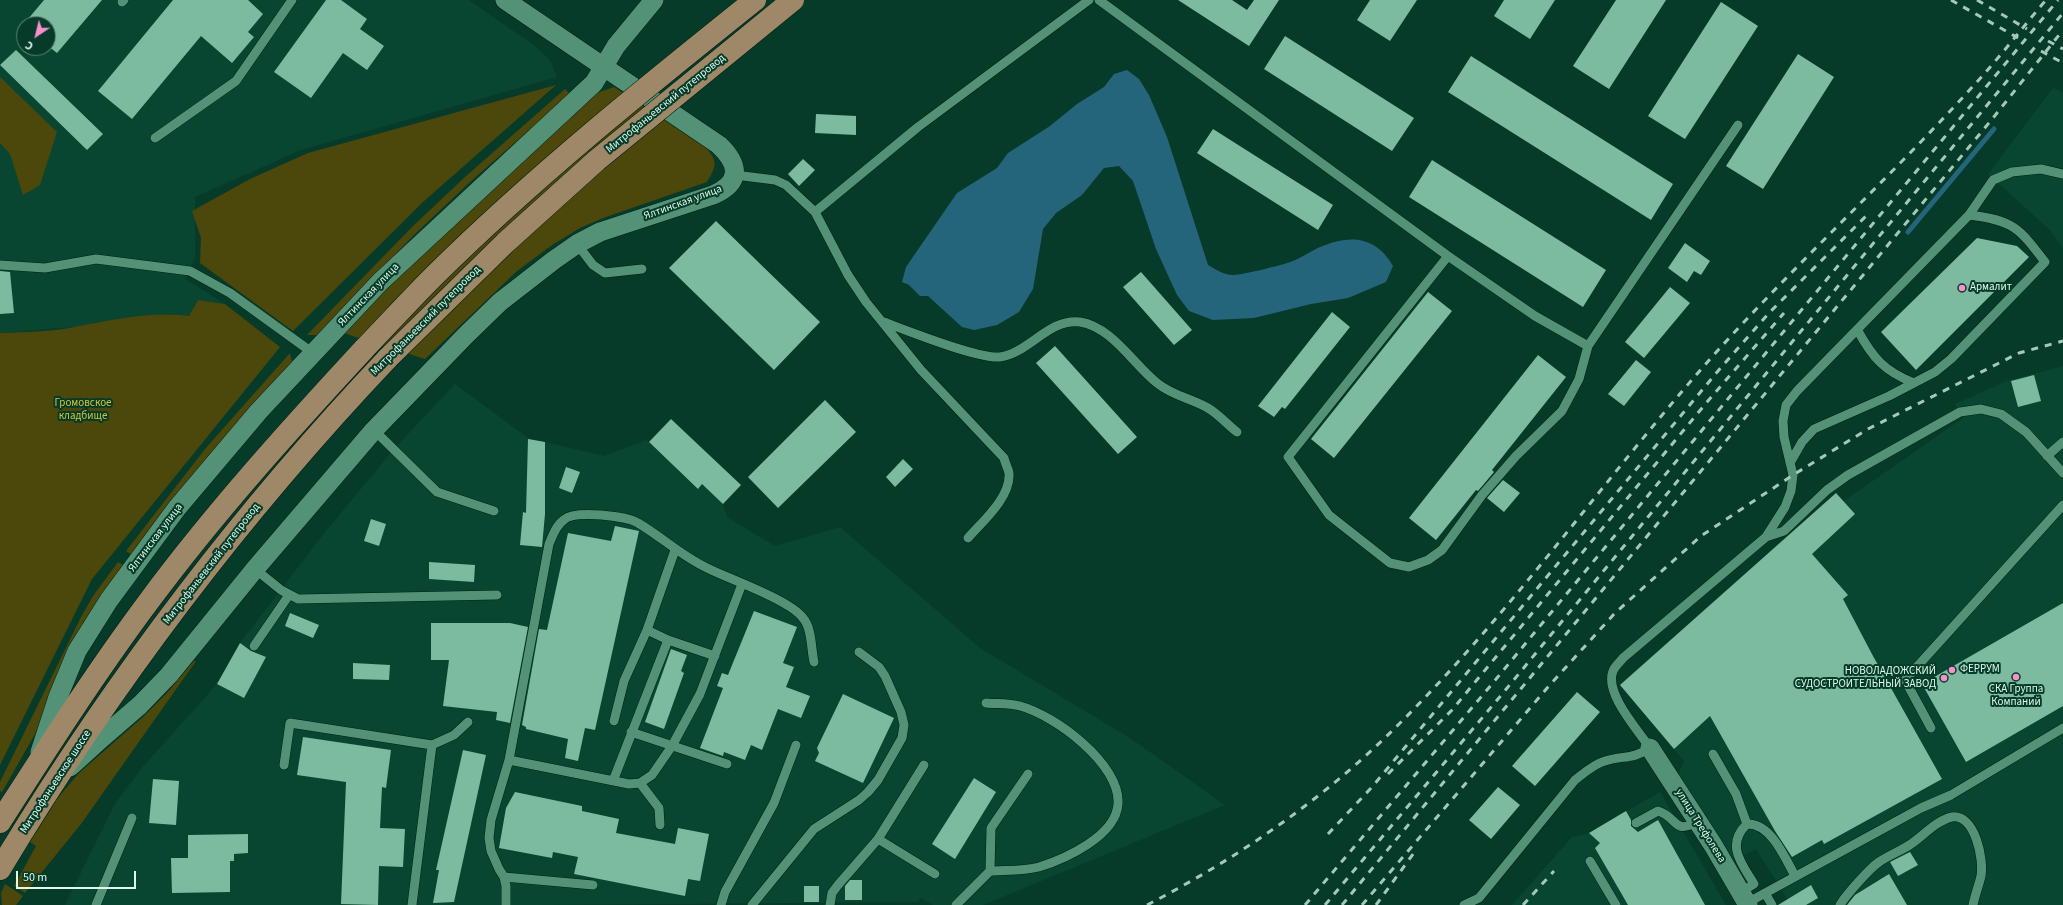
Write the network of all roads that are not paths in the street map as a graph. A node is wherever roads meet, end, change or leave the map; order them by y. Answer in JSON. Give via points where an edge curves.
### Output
{"nodes":[{"id":1,"x":292,"y":0,"type":"edge"},
{"id":2,"x":505,"y":0,"type":"edge"},
{"id":3,"x":654,"y":0,"type":"edge"},
{"id":4,"x":755,"y":0,"type":"edge"},
{"id":5,"x":794,"y":0,"type":"edge"},
{"id":6,"x":1089,"y":0,"type":"edge"},
{"id":7,"x":1099,"y":0,"type":"edge"},
{"id":8,"x":604,"y":67,"type":"junction"},
{"id":9,"x":1738,"y":125,"type":"dead end"},
{"id":10,"x":155,"y":138,"type":"dead end"},
{"id":11,"x":2063,"y":174,"type":"edge"},
{"id":12,"x":735,"y":175,"type":"junction"},
{"id":13,"x":815,"y":212,"type":"junction"},
{"id":14,"x":1969,"y":215,"type":"junction"},
{"id":15,"x":577,"y":244,"type":"junction"},
{"id":16,"x":1448,"y":256,"type":"junction"},
{"id":17,"x":0,"y":265,"type":"edge"},
{"id":18,"x":642,"y":269,"type":"dead end"},
{"id":19,"x":883,"y":321,"type":"junction"},
{"id":20,"x":1858,"y":331,"type":"junction"},
{"id":21,"x":1588,"y":346,"type":"junction"},
{"id":22,"x":313,"y":353,"type":"junction"},
{"id":23,"x":1914,"y":383,"type":"junction"},
{"id":24,"x":374,"y":430,"type":"junction"},
{"id":25,"x":1237,"y":432,"type":"dead end"},
{"id":26,"x":2063,"y":442,"type":"edge"},
{"id":27,"x":2047,"y":456,"type":"junction"},
{"id":28,"x":1790,"y":463,"type":"junction"},
{"id":29,"x":2063,"y":473,"type":"edge"},
{"id":30,"x":2063,"y":505,"type":"edge"},
{"id":31,"x":494,"y":511,"type":"dead end"},
{"id":32,"x":1766,"y":537,"type":"junction"},
{"id":33,"x":968,"y":538,"type":"dead end"},
{"id":34,"x":675,"y":550,"type":"junction"},
{"id":35,"x":255,"y":569,"type":"junction"},
{"id":36,"x":742,"y":584,"type":"junction"},
{"id":37,"x":289,"y":595,"type":"junction"},
{"id":38,"x":497,"y":595,"type":"dead end"},
{"id":39,"x":647,"y":630,"type":"junction"},
{"id":40,"x":668,"y":640,"type":"junction"},
{"id":41,"x":254,"y":646,"type":"dead end"},
{"id":42,"x":859,"y":652,"type":"dead end"},
{"id":43,"x":715,"y":656,"type":"junction"},
{"id":44,"x":814,"y":662,"type":"dead end"},
{"id":45,"x":114,"y":695,"type":"joint"},
{"id":46,"x":986,"y":703,"type":"dead end"},
{"id":47,"x":614,"y":721,"type":"dead end"},
{"id":48,"x":468,"y":722,"type":"dead end"},
{"id":49,"x":1931,"y":728,"type":"dead end"},
{"id":50,"x":2063,"y":728,"type":"edge"},
{"id":51,"x":631,"y":732,"type":"junction"},
{"id":52,"x":432,"y":745,"type":"junction"},
{"id":53,"x":796,"y":745,"type":"dead end"},
{"id":54,"x":672,"y":746,"type":"junction"},
{"id":55,"x":1650,"y":748,"type":"junction"},
{"id":56,"x":1713,"y":754,"type":"dead end"},
{"id":57,"x":509,"y":760,"type":"junction"},
{"id":58,"x":727,"y":764,"type":"dead end"},
{"id":59,"x":284,"y":765,"type":"dead end"},
{"id":60,"x":924,"y":765,"type":"dead end"},
{"id":61,"x":35,"y":768,"type":"junction"},
{"id":62,"x":1028,"y":774,"type":"dead end"},
{"id":63,"x":58,"y":779,"type":"junction"},
{"id":64,"x":613,"y":781,"type":"junction"},
{"id":65,"x":640,"y":783,"type":"junction"},
{"id":66,"x":132,"y":818,"type":"dead end"},
{"id":67,"x":1698,"y":821,"type":"junction"},
{"id":68,"x":0,"y":822,"type":"edge"},
{"id":69,"x":1636,"y":823,"type":"dead end"},
{"id":70,"x":1747,"y":824,"type":"junction"},
{"id":71,"x":660,"y":825,"type":"dead end"},
{"id":72,"x":878,"y":839,"type":"junction"},
{"id":73,"x":1590,"y":861,"type":"dead end"},
{"id":74,"x":0,"y":869,"type":"edge"},
{"id":75,"x":990,"y":871,"type":"junction"},
{"id":76,"x":935,"y":874,"type":"dead end"},
{"id":77,"x":1795,"y":876,"type":"junction"},
{"id":78,"x":504,"y":877,"type":"junction"},
{"id":79,"x":593,"y":885,"type":"dead end"},
{"id":80,"x":1765,"y":893,"type":"junction"},
{"id":81,"x":1746,"y":900,"type":"edge"},
{"id":82,"x":96,"y":905,"type":"edge"},
{"id":83,"x":412,"y":905,"type":"edge"},
{"id":84,"x":506,"y":905,"type":"edge"},
{"id":85,"x":721,"y":905,"type":"edge"},
{"id":86,"x":752,"y":905,"type":"edge"},
{"id":87,"x":830,"y":905,"type":"edge"},
{"id":88,"x":956,"y":905,"type":"edge"},
{"id":89,"x":1464,"y":905,"type":"edge"},
{"id":90,"x":1616,"y":905,"type":"edge"},
{"id":91,"x":1772,"y":905,"type":"edge"},
{"id":92,"x":1840,"y":905,"type":"edge"},
{"id":93,"x":1972,"y":905,"type":"edge"}],
"edges":[{"from":1,"to":10,"type":"lane","via":[[236,81]]},
{"from":2,"to":8,"type":"street"},
{"from":3,"to":8,"type":"street","name":"Ялтинская улица","via":[[616,46]]},
{"from":4,"to":61,"type":"main road","bridge":true,"via":[[530,187],[435,276],[365,348],[285,435],[150,601]]},
{"from":5,"to":45,"type":"main road","name":"Митрофаньевский путепровод","bridge":true,"via":[[597,160],[505,243],[388,358],[275,484]]},
{"from":6,"to":13,"type":"lane","via":[[918,127]]},
{"from":7,"to":16,"type":"lane"},
{"from":8,"to":12,"type":"street","via":[[719,146],[734,164]]},
{"from":8,"to":22,"type":"street","name":"Ялтинская улица","via":[[594,83],[580,97],[424,239]]},
{"from":9,"to":21,"type":"lane"},
{"from":11,"to":14,"type":"lane","via":[[2041,169],[2012,172],[1993,180]]},
{"from":12,"to":13,"type":"lane","via":[[775,180],[786,185]]},
{"from":12,"to":15,"type":"street","name":"Ялтинская улица","via":[[731,184],[723,191],[600,232]]},
{"from":13,"to":19,"type":"lane","via":[[848,275],[866,302]]},
{"from":14,"to":20,"type":"lane"},
{"from":14,"to":23,"type":"lane","via":[[1994,218],[2013,226],[2045,262],[1951,359],[1935,372]]},
{"from":15,"to":18,"type":"lane","via":[[593,265],[605,273]]},
{"from":15,"to":24,"type":"street","name":"Ялтинская улица","via":[[500,302]]},
{"from":16,"to":21,"type":"lane","via":[[1535,316]]},
{"from":16,"to":21,"type":"lane","via":[[1288,457],[1330,516],[1390,563],[1409,566],[1428,560],[1442,550],[1482,495],[1516,456],[1562,411],[1579,379]]},
{"from":17,"to":22,"type":"lane","via":[[46,268],[96,258],[190,271],[230,293]]},
{"from":19,"to":25,"type":"lane","via":[[978,354],[1000,357],[1017,351],[1048,331],[1064,324],[1079,322],[1096,328],[1112,339],[1158,384],[1178,397],[1210,410]]},
{"from":19,"to":33,"type":"lane","via":[[921,370],[1004,458],[1009,473],[1007,488]]},
{"from":20,"to":23,"type":"lane","via":[[1870,352],[1883,367]]},
{"from":20,"to":28,"type":"lane","via":[[1786,405],[1782,421]]},
{"from":22,"to":61,"type":"street","name":"Ялтинская улица","via":[[259,411],[177,508],[109,600],[77,651],[58,697]]},
{"from":23,"to":28,"type":"lane","via":[[1814,429],[1802,442]]},
{"from":24,"to":31,"type":"lane","via":[[437,492]]},
{"from":24,"to":35,"type":"street","name":"Ялтинская улица"},
{"from":26,"to":27,"type":"lane"},
{"from":27,"to":29,"type":"lane"},
{"from":27,"to":32,"type":"lane","via":[[2026,432],[2001,414],[1981,408],[1960,412],[1848,475],[1827,490],[1784,531]]},
{"from":28,"to":32,"type":"lane","via":[[1791,491],[1785,507]]},
{"from":30,"to":49,"type":"lane","via":[[1905,680]]},
{"from":32,"to":55,"type":"lane","via":[[1623,658],[1613,671],[1612,686],[1617,699]]},
{"from":34,"to":36,"type":"lane"},
{"from":34,"to":39,"type":"lane"},
{"from":34,"to":57,"type":"lane","via":[[638,522],[624,517],[578,514],[566,518],[556,528],[549,544]]},
{"from":35,"to":37,"type":"lane"},
{"from":35,"to":63,"type":"street","name":"Ялтинская улица","via":[[169,675],[140,705]]},
{"from":36,"to":43,"type":"lane"},
{"from":36,"to":44,"type":"lane","via":[[790,606],[804,618]]},
{"from":37,"to":38,"type":"lane","via":[[298,599]]},
{"from":37,"to":41,"type":"lane"},
{"from":39,"to":40,"type":"lane"},
{"from":39,"to":47,"type":"lane","via":[[624,681]]},
{"from":40,"to":43,"type":"lane"},
{"from":40,"to":51,"type":"lane"},
{"from":42,"to":86,"type":"lane","via":[[886,676],[901,712],[904,725],[902,738],[878,780],[868,792],[814,829]]},
{"from":43,"to":54,"type":"lane","via":[[700,694]]},
{"from":45,"to":63,"type":"main road","name":"Митрофаньевское шоссе"},
{"from":46,"to":75,"type":"lane","via":[[1019,706],[1047,718],[1078,740],[1096,756],[1108,773],[1116,789],[1118,804],[1109,825],[1088,845],[1038,867]]},
{"from":48,"to":52,"type":"lane","via":[[454,735]]},
{"from":50,"to":77,"type":"lane","via":[[1951,795],[1921,808]]},
{"from":51,"to":54,"type":"lane"},
{"from":51,"to":64,"type":"lane"},
{"from":52,"to":59,"type":"lane","via":[[290,723]]},
{"from":52,"to":83,"type":"lane"},
{"from":53,"to":85,"type":"lane","via":[[774,803],[725,892]]},
{"from":54,"to":58,"type":"lane"},
{"from":54,"to":65,"type":"lane","via":[[652,775]]},
{"from":55,"to":67,"type":"street","name":"улица Трефолева"},
{"from":55,"to":89,"type":"lane","via":[[1639,755],[1604,761],[1575,780],[1479,898]]},
{"from":56,"to":70,"type":"lane","via":[[1736,794]]},
{"from":57,"to":64,"type":"lane"},
{"from":57,"to":78,"type":"lane","via":[[494,804],[489,838],[491,851]]},
{"from":60,"to":72,"type":"lane"},
{"from":61,"to":68,"type":"main road"},
{"from":62,"to":75,"type":"lane","via":[[991,828]]},
{"from":63,"to":74,"type":"main road","name":"Митрофаньевское шоссе"},
{"from":64,"to":65,"type":"lane"},
{"from":65,"to":71,"type":"lane","via":[[659,808]]},
{"from":66,"to":82,"type":"lane"},
{"from":67,"to":69,"type":"lane","via":[[1682,828],[1675,825],[1665,813],[1658,811]]},
{"from":67,"to":81,"type":"street","name":"улица Трефолева"},
{"from":70,"to":77,"type":"lane","via":[[1754,824],[1769,834]]},
{"from":70,"to":81,"type":"lane","via":[[1737,836],[1735,846],[1754,884]]},
{"from":72,"to":76,"type":"lane"},
{"from":72,"to":87,"type":"lane","via":[[838,884],[832,893]]},
{"from":73,"to":90,"type":"lane"},
{"from":75,"to":88,"type":"lane"},
{"from":77,"to":80,"type":"lane"},
{"from":78,"to":79,"type":"lane"},
{"from":78,"to":84,"type":"lane"},
{"from":80,"to":81,"type":"lane"},
{"from":80,"to":91,"type":"lane"},
{"from":92,"to":93,"type":"lane","via":[[1878,863],[1909,845],[1940,822],[1952,817],[1962,818],[1971,826],[1979,851],[1981,875]]}]}
